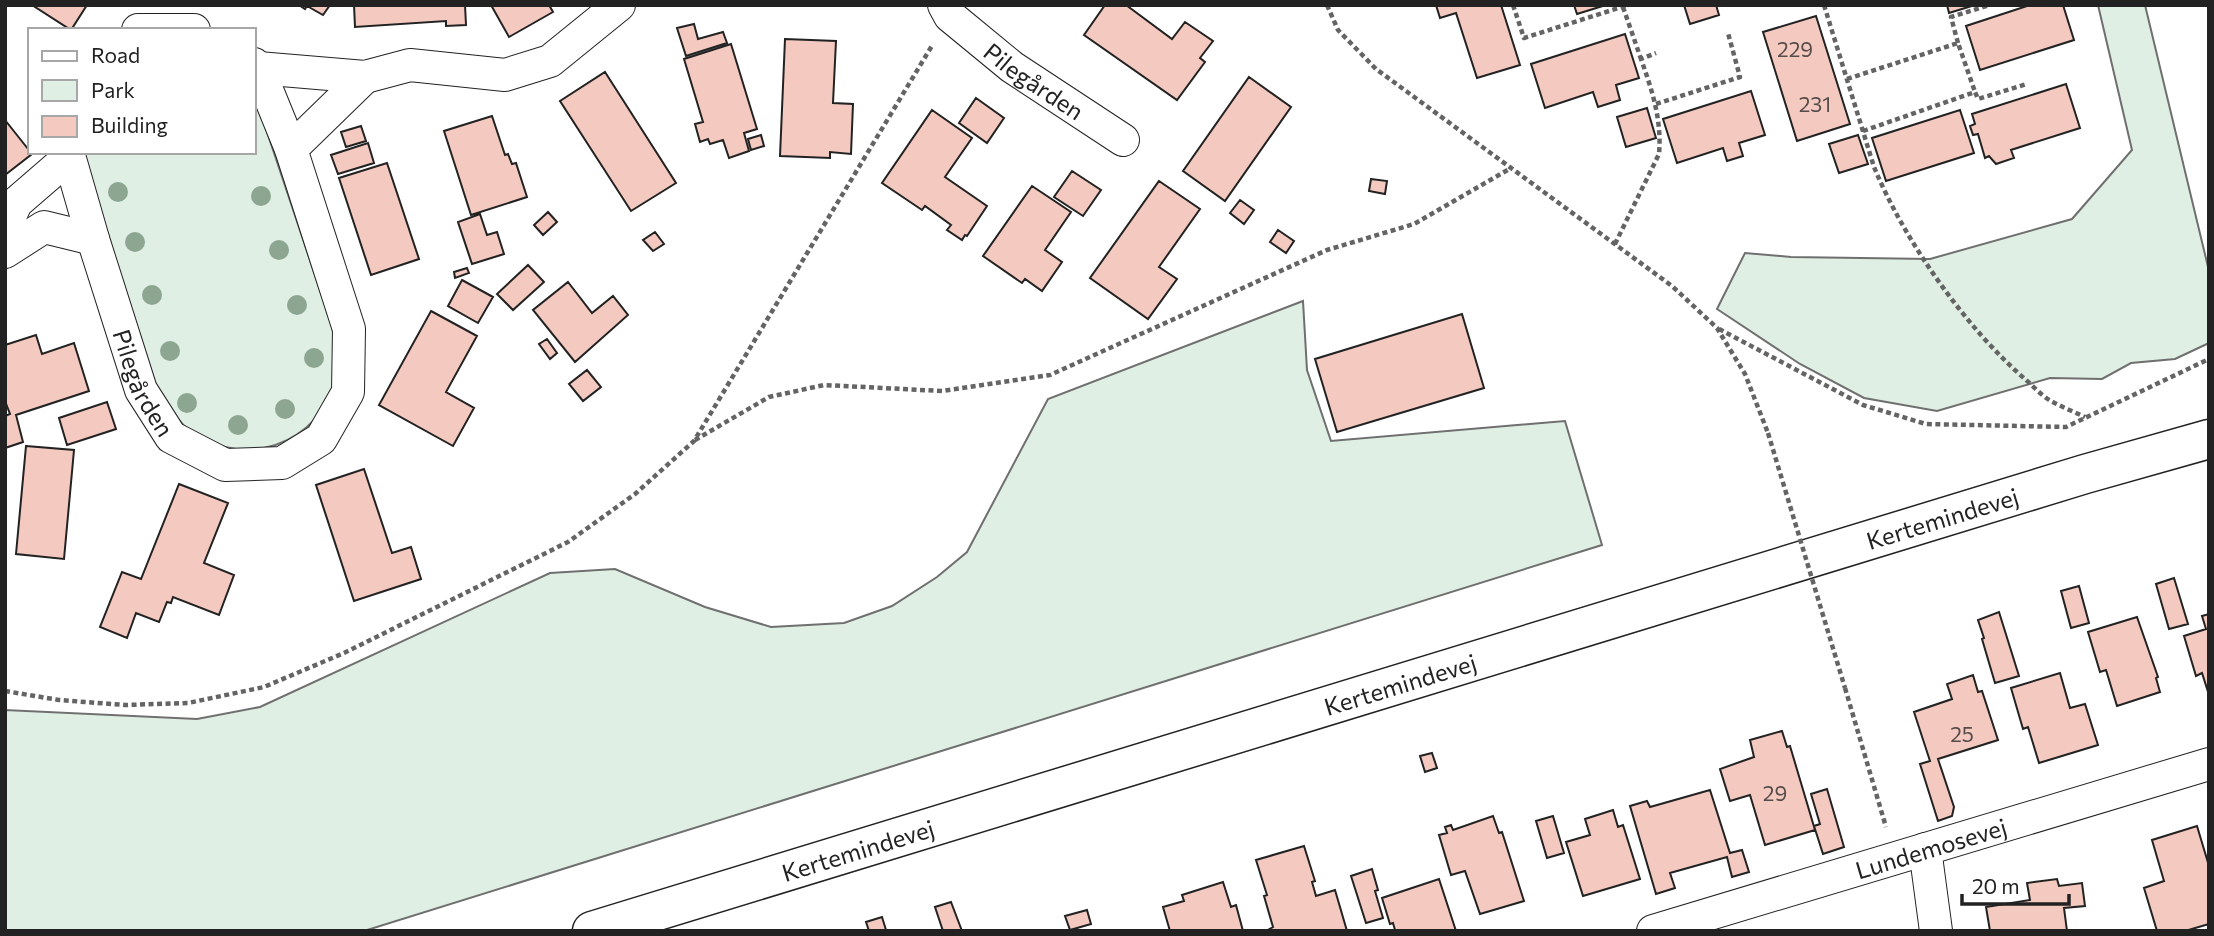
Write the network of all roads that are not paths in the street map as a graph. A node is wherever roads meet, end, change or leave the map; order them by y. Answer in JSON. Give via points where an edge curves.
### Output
{"nodes":[{"id":1,"x":618,"y":5,"type":"edge"},
{"id":2,"x":917,"y":5,"type":"edge"},
{"id":3,"x":947,"y":10,"type":"edge"},
{"id":4,"x":256,"y":66,"type":"edge"},
{"id":5,"x":365,"y":77,"type":"junction"},
{"id":6,"x":1123,"y":140,"type":"dead end"},
{"id":7,"x":291,"y":149,"type":"junction"},
{"id":8,"x":68,"y":155,"type":"edge"},
{"id":9,"x":5,"y":228,"type":"edge"},
{"id":10,"x":93,"y":239,"type":"junction"},
{"id":11,"x":5,"y":253,"type":"edge"},
{"id":12,"x":2209,"y":439,"type":"edge"},
{"id":13,"x":2209,"y":764,"type":"edge"},
{"id":14,"x":1910,"y":854,"type":"junction"},
{"id":15,"x":592,"y":931,"type":"edge"},
{"id":16,"x":1653,"y":931,"type":"edge"},
{"id":17,"x":1936,"y":931,"type":"edge"}],
"edges":[{"from":1,"to":5,"type":"street","name":"Pilegården","via":[[550,61],[505,75],[410,65]]},
{"from":2,"to":3,"type":"street","name":"Pilegården"},
{"from":3,"to":6,"type":"street","name":"Pilegården","via":[[1012,67]]},
{"from":4,"to":5,"type":"street","name":"Pilegården"},
{"from":4,"to":7,"type":"street","name":"Pilegården"},
{"from":5,"to":7,"type":"street","name":"Pilegården"},
{"from":7,"to":10,"type":"street","name":"Pilegården","via":[[349,329],[348,392],[321,439],[282,463],[225,465],[171,436],[141,390]]},
{"from":8,"to":9,"type":"street","name":"Pilegården","via":[[16,203]]},
{"from":8,"to":10,"type":"street","name":"Pilegården"},
{"from":10,"to":11,"type":"street","via":[[44,227]]},
{"from":12,"to":15,"type":"main road","name":"Kertemindevej"},
{"from":13,"to":14,"type":"street","name":"Lundemosevej"},
{"from":14,"to":16,"type":"street","name":"Lundemosevej"},
{"from":14,"to":17,"type":"street"}]}
